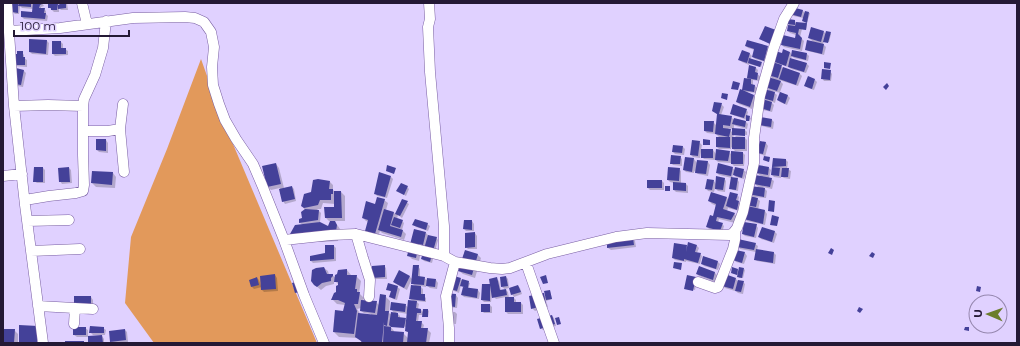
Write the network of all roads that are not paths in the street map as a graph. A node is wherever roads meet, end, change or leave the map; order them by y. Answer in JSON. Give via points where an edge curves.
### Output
{"nodes":[{"id":1,"x":7,"y":3,"type":"edge"},
{"id":2,"x":82,"y":3,"type":"edge"},
{"id":3,"x":429,"y":3,"type":"edge"},
{"id":4,"x":794,"y":3,"type":"edge"},
{"id":5,"x":106,"y":21,"type":"junction"},
{"id":6,"x":87,"y":24,"type":"junction"},
{"id":7,"x":9,"y":31,"type":"junction"},
{"id":8,"x":123,"y":104,"type":"dead end"},
{"id":9,"x":14,"y":106,"type":"junction"},
{"id":10,"x":83,"y":106,"type":"junction"},
{"id":11,"x":120,"y":129,"type":"junction"},
{"id":12,"x":83,"y":131,"type":"junction"},
{"id":13,"x":124,"y":172,"type":"dead end"},
{"id":14,"x":22,"y":174,"type":"junction"},
{"id":15,"x":3,"y":176,"type":"edge"},
{"id":16,"x":25,"y":200,"type":"junction"},
{"id":17,"x":69,"y":220,"type":"dead end"},
{"id":18,"x":27,"y":221,"type":"junction"},
{"id":19,"x":734,"y":231,"type":"junction"},
{"id":20,"x":356,"y":234,"type":"junction"},
{"id":21,"x":284,"y":240,"type":"junction"},
{"id":22,"x":80,"y":249,"type":"dead end"},
{"id":23,"x":31,"y":251,"type":"junction"},
{"id":24,"x":444,"y":256,"type":"junction"},
{"id":25,"x":455,"y":262,"type":"junction"},
{"id":26,"x":526,"y":262,"type":"junction"},
{"id":27,"x":698,"y":282,"type":"dead end"},
{"id":28,"x":369,"y":297,"type":"dead end"},
{"id":29,"x":38,"y":306,"type":"junction"},
{"id":30,"x":75,"y":308,"type":"junction"},
{"id":31,"x":94,"y":309,"type":"dead end"},
{"id":32,"x":74,"y":324,"type":"dead end"},
{"id":33,"x":43,"y":343,"type":"edge"},
{"id":34,"x":324,"y":343,"type":"edge"},
{"id":35,"x":449,"y":343,"type":"edge"},
{"id":36,"x":554,"y":343,"type":"edge"}],
"edges":[{"from":1,"to":7,"type":"street"},
{"from":2,"to":6,"type":"street"},
{"from":3,"to":24,"type":"street","via":[[430,72],[444,226]]},
{"from":4,"to":19,"type":"street","via":[[784,19],[760,96],[752,171],[743,212]]},
{"from":5,"to":6,"type":"street"},
{"from":5,"to":10,"type":"street","via":[[103,48]]},
{"from":5,"to":21,"type":"street","via":[[185,17],[204,22],[211,32],[214,47],[213,85],[219,104],[225,120],[253,164]]},
{"from":6,"to":7,"type":"street"},
{"from":7,"to":9,"type":"street"},
{"from":8,"to":11,"type":"street"},
{"from":9,"to":10,"type":"street"},
{"from":9,"to":14,"type":"street"},
{"from":10,"to":12,"type":"street"},
{"from":11,"to":12,"type":"street"},
{"from":11,"to":13,"type":"street"},
{"from":12,"to":16,"type":"street","via":[[83,191]]},
{"from":14,"to":15,"type":"street"},
{"from":14,"to":16,"type":"street"},
{"from":16,"to":18,"type":"street"},
{"from":17,"to":18,"type":"street"},
{"from":18,"to":23,"type":"street"},
{"from":19,"to":26,"type":"street","via":[[730,235],[647,233],[616,237],[547,254]]},
{"from":19,"to":27,"type":"street","via":[[733,249],[718,287]]},
{"from":20,"to":21,"type":"street"},
{"from":20,"to":24,"type":"street"},
{"from":20,"to":28,"type":"street","via":[[370,280]]},
{"from":21,"to":34,"type":"street"},
{"from":22,"to":23,"type":"street"},
{"from":23,"to":29,"type":"street"},
{"from":24,"to":25,"type":"street"},
{"from":25,"to":26,"type":"street","via":[[502,269]]},
{"from":25,"to":35,"type":"street","via":[[446,296]]},
{"from":26,"to":36,"type":"street"},
{"from":29,"to":30,"type":"street"},
{"from":29,"to":33,"type":"street"},
{"from":30,"to":31,"type":"street"},
{"from":30,"to":32,"type":"street"}]}
